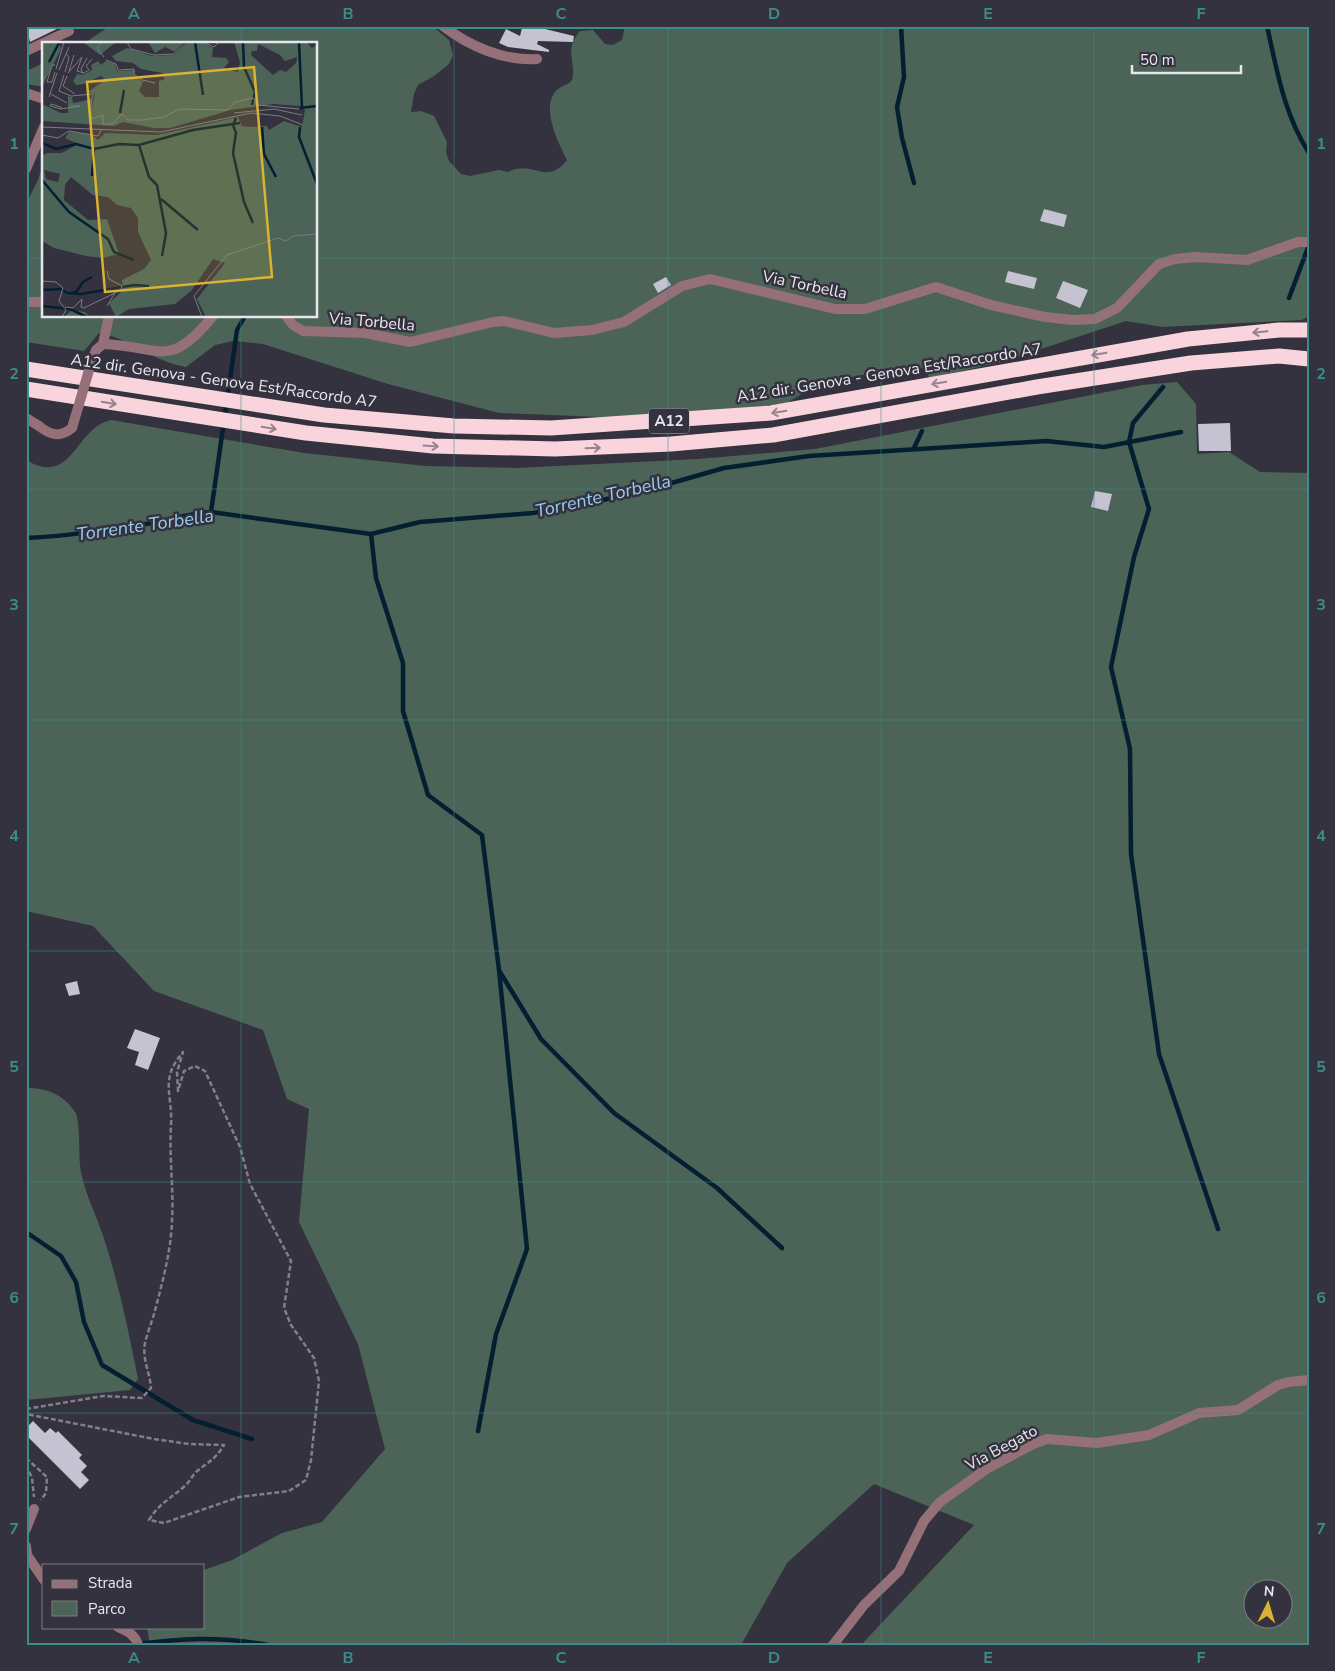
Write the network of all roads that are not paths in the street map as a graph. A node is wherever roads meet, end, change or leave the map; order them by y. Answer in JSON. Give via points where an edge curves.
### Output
{"nodes":[{"id":1,"x":442,"y":26,"type":"edge"},
{"id":2,"x":69,"y":31,"type":"dead end"},
{"id":3,"x":45,"y":42,"type":"edge"},
{"id":4,"x":42,"y":44,"type":"edge"},
{"id":5,"x":26,"y":51,"type":"edge"},
{"id":6,"x":537,"y":59,"type":"dead end"},
{"id":7,"x":26,"y":93,"type":"edge"},
{"id":8,"x":42,"y":98,"type":"edge"},
{"id":9,"x":42,"y":132,"type":"edge"},
{"id":10,"x":26,"y":169,"type":"edge"},
{"id":11,"x":1309,"y":242,"type":"edge"},
{"id":12,"x":26,"y":302,"type":"edge"},
{"id":13,"x":42,"y":302,"type":"edge"},
{"id":14,"x":109,"y":318,"type":"edge"},
{"id":15,"x":211,"y":318,"type":"edge"},
{"id":16,"x":288,"y":318,"type":"edge"},
{"id":17,"x":1309,"y":330,"type":"edge"},
{"id":18,"x":103,"y":344,"type":"junction"},
{"id":19,"x":1309,"y":359,"type":"edge"},
{"id":20,"x":26,"y":368,"type":"edge"},
{"id":21,"x":26,"y":389,"type":"edge"},
{"id":22,"x":26,"y":418,"type":"edge"},
{"id":23,"x":1309,"y":1380,"type":"edge"},
{"id":24,"x":34,"y":1509,"type":"road end"},
{"id":25,"x":26,"y":1529,"type":"edge"},
{"id":26,"x":26,"y":1546,"type":"edge"},
{"id":27,"x":42,"y":1577,"type":"edge"},
{"id":28,"x":120,"y":1628,"type":"edge"},
{"id":29,"x":138,"y":1645,"type":"edge"},
{"id":30,"x":833,"y":1645,"type":"edge"}],
"edges":[{"from":1,"to":6,"type":"street","via":[[472,44],[500,55],[522,60]]},
{"from":2,"to":3,"type":"street"},
{"from":4,"to":5,"type":"street"},
{"from":7,"to":8,"type":"street"},
{"from":9,"to":10,"type":"street"},
{"from":11,"to":16,"type":"street","name":"Via Torbella","via":[[1298,242],[1246,260],[1196,257],[1159,264],[1117,308],[1095,319],[1045,317],[990,305],[936,287],[865,309],[835,309],[710,279],[682,286],[624,322],[563,333],[504,321],[410,342],[365,333],[303,331]]},
{"from":12,"to":13,"type":"street"},
{"from":14,"to":18,"type":"street"},
{"from":15,"to":18,"type":"street","via":[[184,346],[170,352]]},
{"from":17,"to":20,"type":"highway","name":"A12 dir. Genova - Genova Est/Raccordo A7","number":"A12","one_way":true,"via":[[1188,339],[772,413],[551,428],[454,426],[324,415]]},
{"from":18,"to":22,"type":"street","bridge":true,"via":[[92,360],[72,428],[55,435]]},
{"from":21,"to":19,"type":"highway","number":"A12","one_way":true,"via":[[306,434],[433,446],[555,449],[772,435],[1192,363],[1279,356]]},
{"from":23,"to":30,"type":"street","name":"Via Begato","via":[[1278,1385],[1238,1410],[1199,1413],[1149,1435],[1097,1443],[1047,1439],[988,1468],[935,1508],[924,1521],[899,1571],[864,1605]]},
{"from":24,"to":25,"type":"street"},
{"from":26,"to":27,"type":"street","via":[[27,1555]]},
{"from":28,"to":29,"type":"street","via":[[136,1638]]}]}
